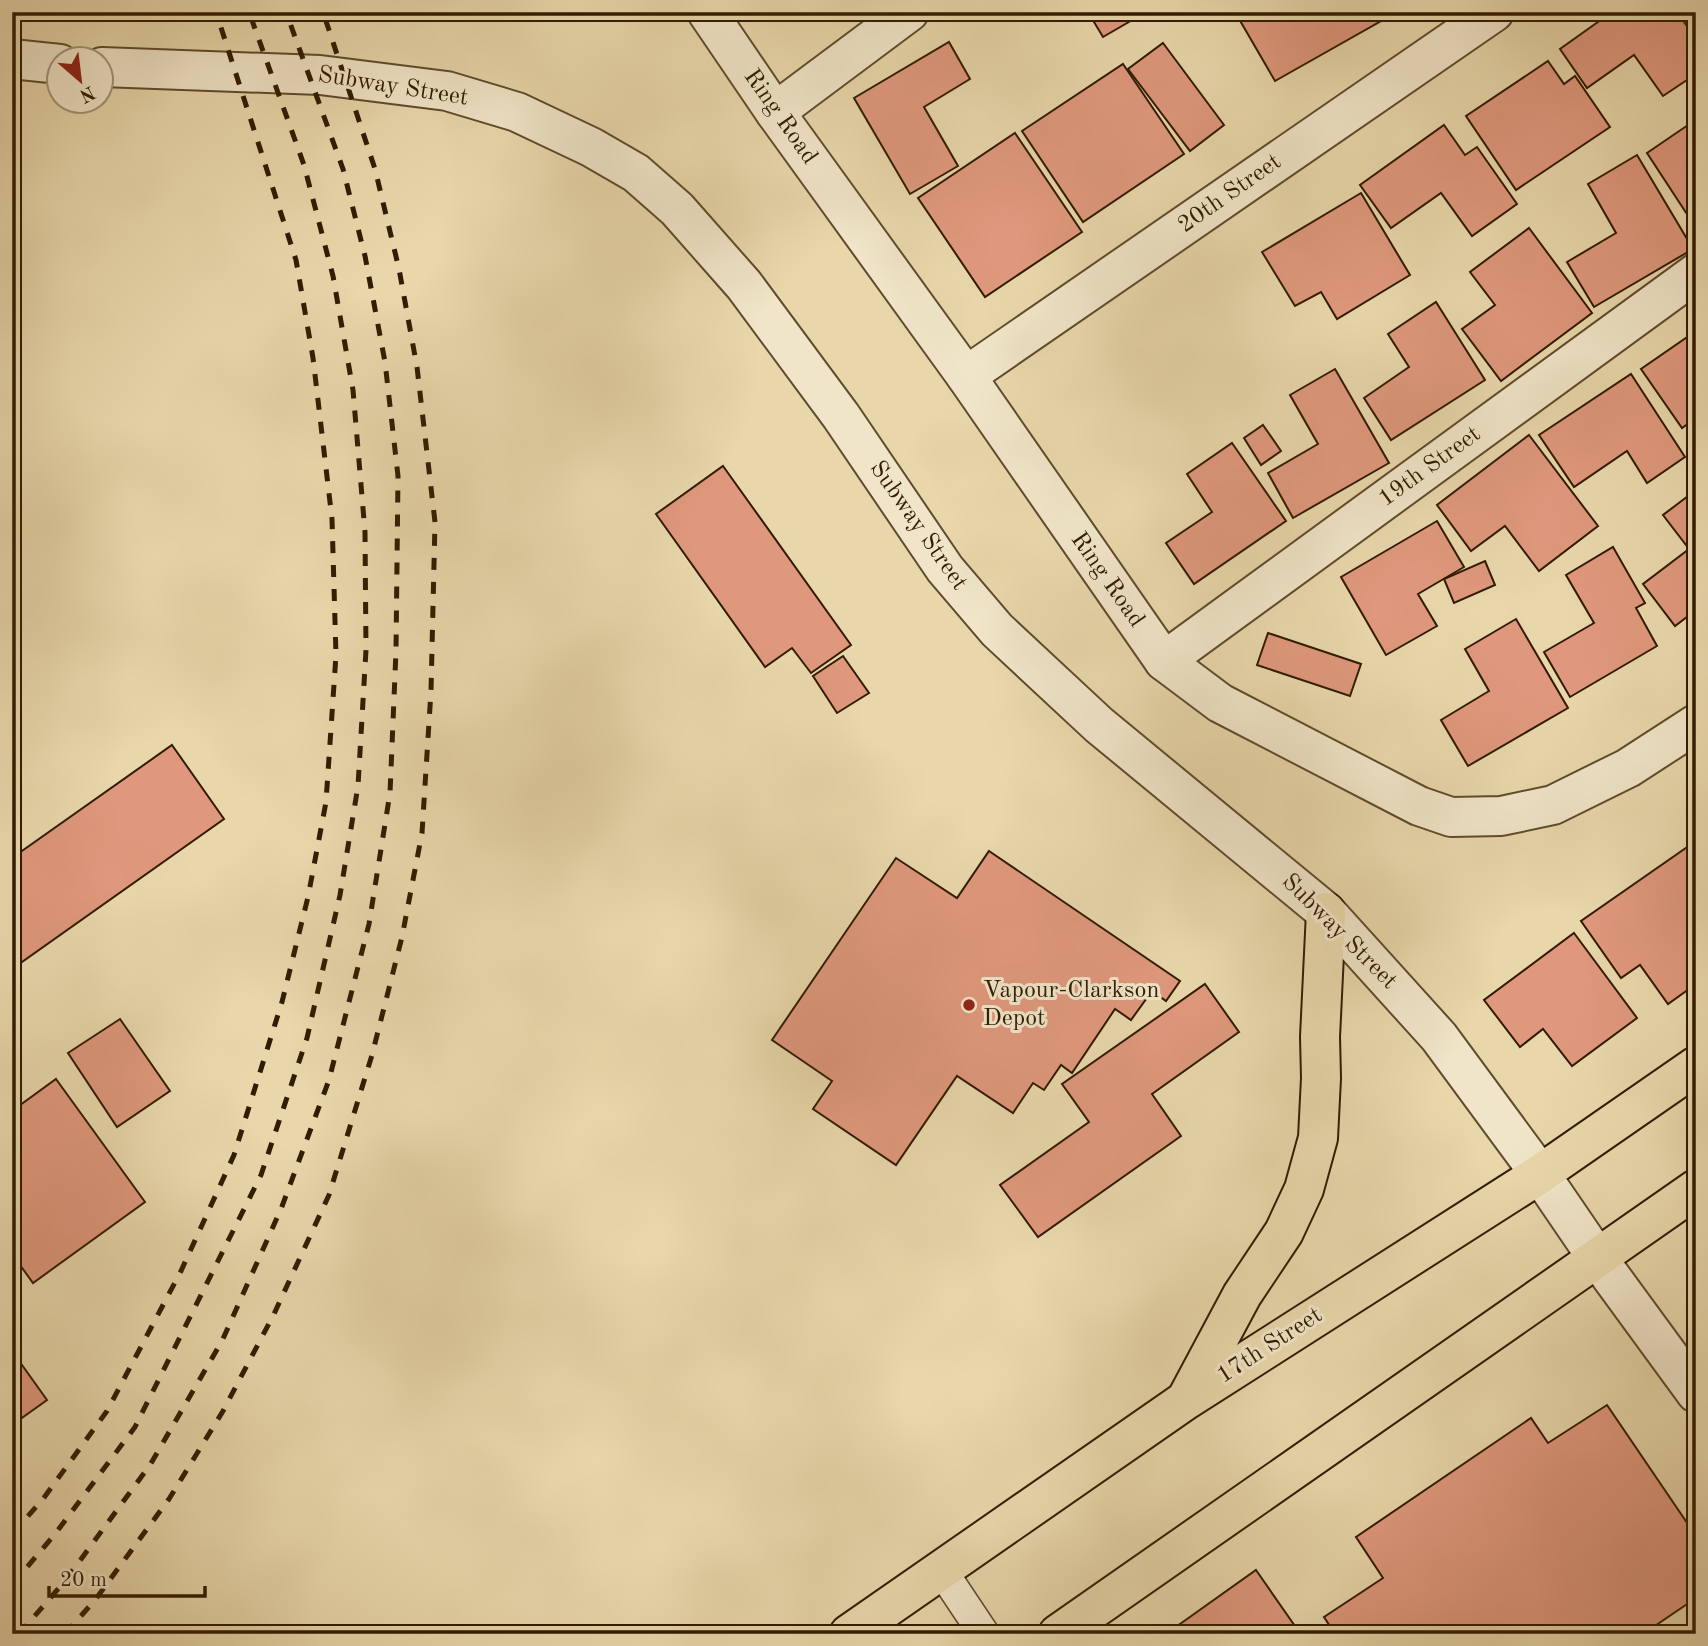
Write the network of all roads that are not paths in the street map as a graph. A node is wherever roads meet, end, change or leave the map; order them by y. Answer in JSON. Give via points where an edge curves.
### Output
{"nodes":[{"id":1,"x":707,"y":12,"type":"edge"},
{"id":2,"x":909,"y":12,"type":"edge"},
{"id":3,"x":1494,"y":12,"type":"edge"},
{"id":4,"x":12,"y":59,"type":"edge"},
{"id":5,"x":46,"y":63,"type":"edge"},
{"id":6,"x":116,"y":68,"type":"edge"},
{"id":7,"x":775,"y":112,"type":"junction"},
{"id":8,"x":1696,"y":273,"type":"edge"},
{"id":9,"x":966,"y":376,"type":"junction"},
{"id":10,"x":1164,"y":661,"type":"junction"},
{"id":11,"x":1696,"y":724,"type":"edge"},
{"id":12,"x":1326,"y":912,"type":"junction"},
{"id":13,"x":1696,"y":1066,"type":"edge"},
{"id":14,"x":1540,"y":1174,"type":"junction"},
{"id":15,"x":1696,"y":1189,"type":"edge"},
{"id":16,"x":1598,"y":1259,"type":"junction"},
{"id":17,"x":1696,"y":1393,"type":"edge"},
{"id":18,"x":1186,"y":1400,"type":"junction"},
{"id":19,"x":942,"y":1571,"type":"junction"},
{"id":20,"x":849,"y":1634,"type":"edge"},
{"id":21,"x":984,"y":1634,"type":"edge"},
{"id":22,"x":1058,"y":1634,"type":"edge"}],
"edges":[{"from":1,"to":7,"type":"street","name":"Ring Road"},
{"from":2,"to":7,"type":"street"},
{"from":3,"to":9,"type":"street","name":"20th Street"},
{"from":4,"to":5,"type":"street"},
{"from":6,"to":12,"type":"street","name":"Subway Street","via":[[320,75],[447,91],[517,112],[636,173],[677,209],[744,285],[945,569],[997,631],[1099,725]]},
{"from":7,"to":9,"type":"street","name":"Ring Road"},
{"from":8,"to":10,"type":"street","name":"19th Street"},
{"from":9,"to":10,"type":"street","name":"Ring Road"},
{"from":10,"to":11,"type":"street","name":"Ring Road","via":[[1220,703],[1419,806],[1451,817],[1501,817],[1553,805],[1628,768]]},
{"from":12,"to":14,"type":"street","name":"Subway Street","via":[[1439,1037]]},
{"from":12,"to":18,"type":"main road","via":[[1318,1138],[1304,1189],[1284,1232],[1242,1295]]},
{"from":13,"to":14,"type":"main road","name":"17th Street"},
{"from":14,"to":16,"type":"street","name":"Subway Street"},
{"from":14,"to":18,"type":"main road","name":"17th Street"},
{"from":15,"to":16,"type":"main road"},
{"from":16,"to":17,"type":"street","name":"Subway Street"},
{"from":16,"to":22,"type":"main road"},
{"from":18,"to":19,"type":"main road","name":"17th Street"},
{"from":19,"to":20,"type":"main road","name":"17th Street"},
{"from":19,"to":21,"type":"lane"}]}
